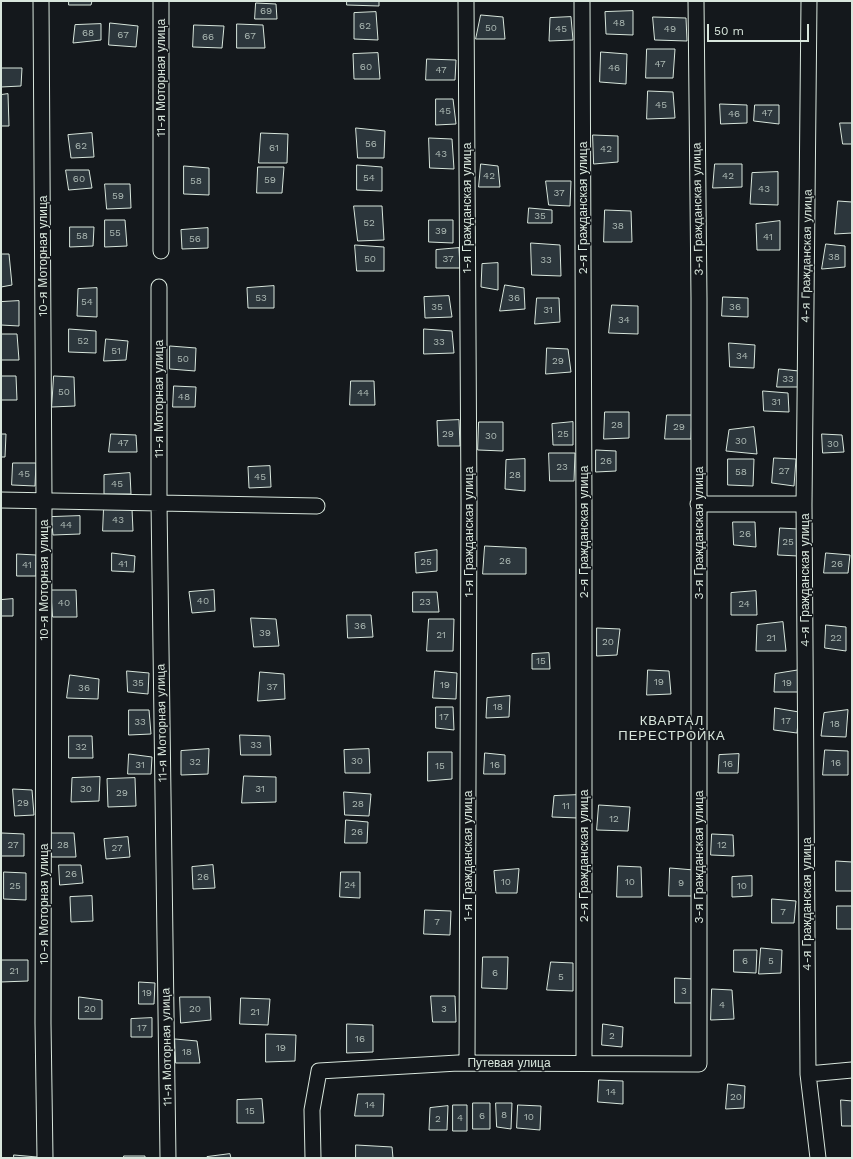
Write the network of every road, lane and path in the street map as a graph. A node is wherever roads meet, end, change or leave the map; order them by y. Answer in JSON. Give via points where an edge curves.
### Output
{"nodes":[{"id":1,"x":41,"y":1,"type":"edge"},
{"id":2,"x":160,"y":1,"type":"edge"},
{"id":3,"x":466,"y":1,"type":"edge"},
{"id":4,"x":582,"y":1,"type":"edge"},
{"id":5,"x":696,"y":1,"type":"edge"},
{"id":6,"x":809,"y":1,"type":"edge"},
{"id":7,"x":161,"y":251,"type":"dead end"},
{"id":8,"x":160,"y":287,"type":"dead end"},
{"id":9,"x":1,"y":500,"type":"edge"},
{"id":10,"x":44,"y":500,"type":"junction"},
{"id":11,"x":159,"y":503,"type":"junction"},
{"id":12,"x":698,"y":504,"type":"junction"},
{"id":13,"x":804,"y":504,"type":"junction"},
{"id":14,"x":317,"y":506,"type":"dead end"},
{"id":15,"x":467,"y":1063,"type":"junction"},
{"id":16,"x":584,"y":1063,"type":"junction"},
{"id":17,"x":700,"y":1064,"type":"joint"},
{"id":18,"x":852,"y":1070,"type":"edge"},
{"id":19,"x":808,"y":1074,"type":"junction"},
{"id":20,"x":45,"y":1158,"type":"edge"},
{"id":21,"x":168,"y":1158,"type":"edge"},
{"id":22,"x":313,"y":1158,"type":"edge"},
{"id":23,"x":818,"y":1158,"type":"edge"}],
"edges":[{"from":1,"to":10,"type":"street","name":"10-я Моторная улица"},
{"from":2,"to":7,"type":"street","name":"11-я Моторная улица"},
{"from":3,"to":15,"type":"street","name":"1-я Гражданская улица","via":[[470,503]]},
{"from":4,"to":16,"type":"street","name":"2-я Гражданская улица"},
{"from":5,"to":12,"type":"street","name":"3-я Гражданская улица"},
{"from":6,"to":13,"type":"street","name":"4-я Гражданская улица"},
{"from":8,"to":11,"type":"street","name":"11-я Моторная улица"},
{"from":9,"to":10,"type":"street"},
{"from":10,"to":11,"type":"street"},
{"from":10,"to":20,"type":"street","name":"10-я Моторная улица"},
{"from":11,"to":14,"type":"street"},
{"from":11,"to":21,"type":"street","name":"11-я Моторная улица"},
{"from":12,"to":13,"type":"street"},
{"from":12,"to":17,"type":"street","name":"3-я Гражданская улица"},
{"from":13,"to":19,"type":"street","name":"4-я Гражданская улица"},
{"from":15,"to":16,"type":"street","name":"Путевая улица"},
{"from":15,"to":22,"type":"street","name":"Путевая улица","via":[[319,1071],[312,1110]]},
{"from":16,"to":17,"type":"street","name":"Путевая улица"},
{"from":18,"to":19,"type":"street"},
{"from":19,"to":23,"type":"street","name":"4-я Гражданская улица"}]}
